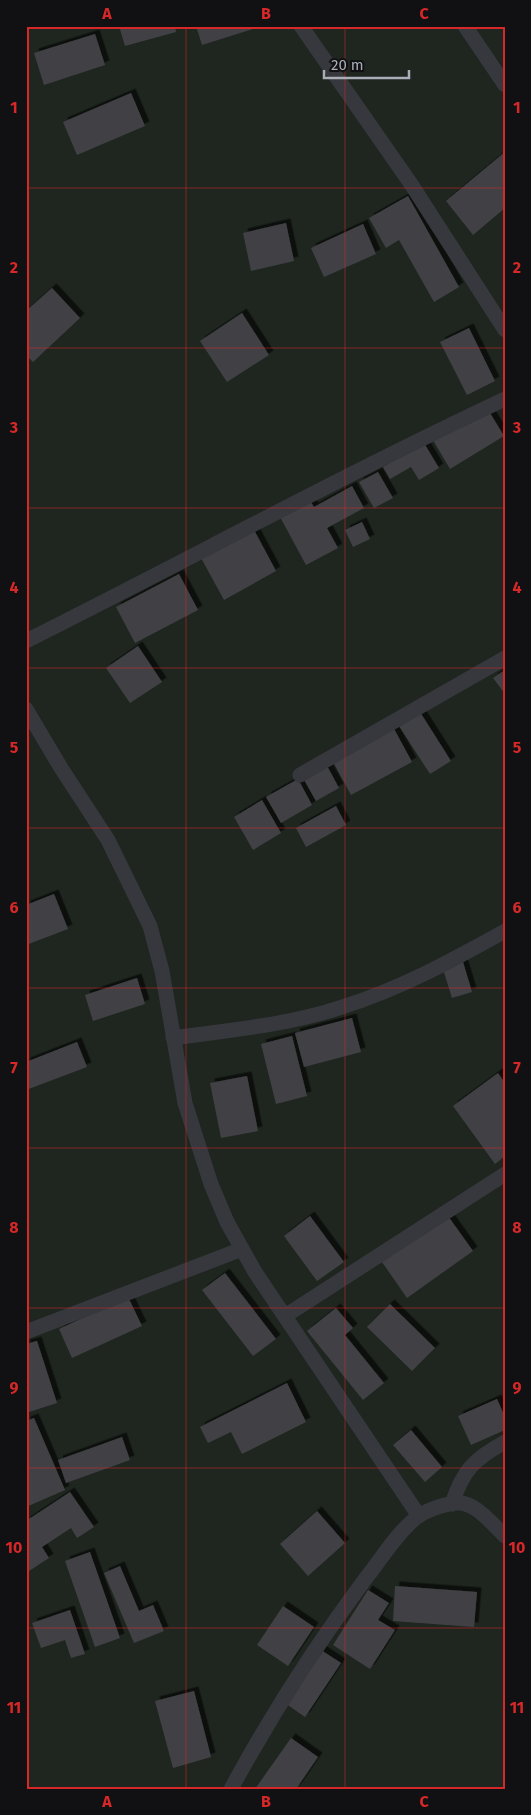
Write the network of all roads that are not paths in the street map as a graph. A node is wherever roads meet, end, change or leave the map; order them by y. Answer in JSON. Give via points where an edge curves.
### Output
{"nodes":[{"id":1,"x":301,"y":26,"type":"edge"},
{"id":2,"x":465,"y":26,"type":"edge"},
{"id":3,"x":505,"y":85,"type":"edge"},
{"id":4,"x":505,"y":330,"type":"edge"},
{"id":5,"x":505,"y":399,"type":"edge"},
{"id":6,"x":26,"y":641,"type":"edge"},
{"id":7,"x":505,"y":658,"type":"edge"},
{"id":8,"x":26,"y":709,"type":"edge"},
{"id":9,"x":300,"y":775,"type":"dead end"},
{"id":10,"x":505,"y":931,"type":"edge"},
{"id":11,"x":173,"y":1038,"type":"junction"},
{"id":12,"x":505,"y":1174,"type":"edge"},
{"id":13,"x":242,"y":1249,"type":"junction"},
{"id":14,"x":285,"y":1316,"type":"junction"},
{"id":15,"x":26,"y":1332,"type":"edge"},
{"id":16,"x":505,"y":1442,"type":"edge"},
{"id":17,"x":452,"y":1504,"type":"junction"},
{"id":18,"x":419,"y":1516,"type":"junction"},
{"id":19,"x":505,"y":1536,"type":"edge"},
{"id":20,"x":231,"y":1789,"type":"edge"}],
"edges":[{"from":1,"to":4,"type":"lane","via":[[411,184]]},
{"from":2,"to":3,"type":"lane"},
{"from":5,"to":6,"type":"lane","via":[[389,454],[160,575]]},
{"from":7,"to":9,"type":"lane"},
{"from":8,"to":11,"type":"lane","via":[[108,840],[150,926],[162,971]]},
{"from":10,"to":11,"type":"lane","via":[[421,977],[343,1007],[281,1022]]},
{"from":11,"to":13,"type":"lane","via":[[185,1104],[208,1175]]},
{"from":12,"to":14,"type":"lane"},
{"from":13,"to":14,"type":"lane"},
{"from":13,"to":15,"type":"lane"},
{"from":14,"to":18,"type":"lane"},
{"from":16,"to":17,"type":"lane","via":[[483,1454],[469,1468]]},
{"from":17,"to":18,"type":"lane"},
{"from":17,"to":19,"type":"lane","via":[[469,1505]]},
{"from":18,"to":20,"type":"lane","via":[[395,1541],[311,1656]]}]}
